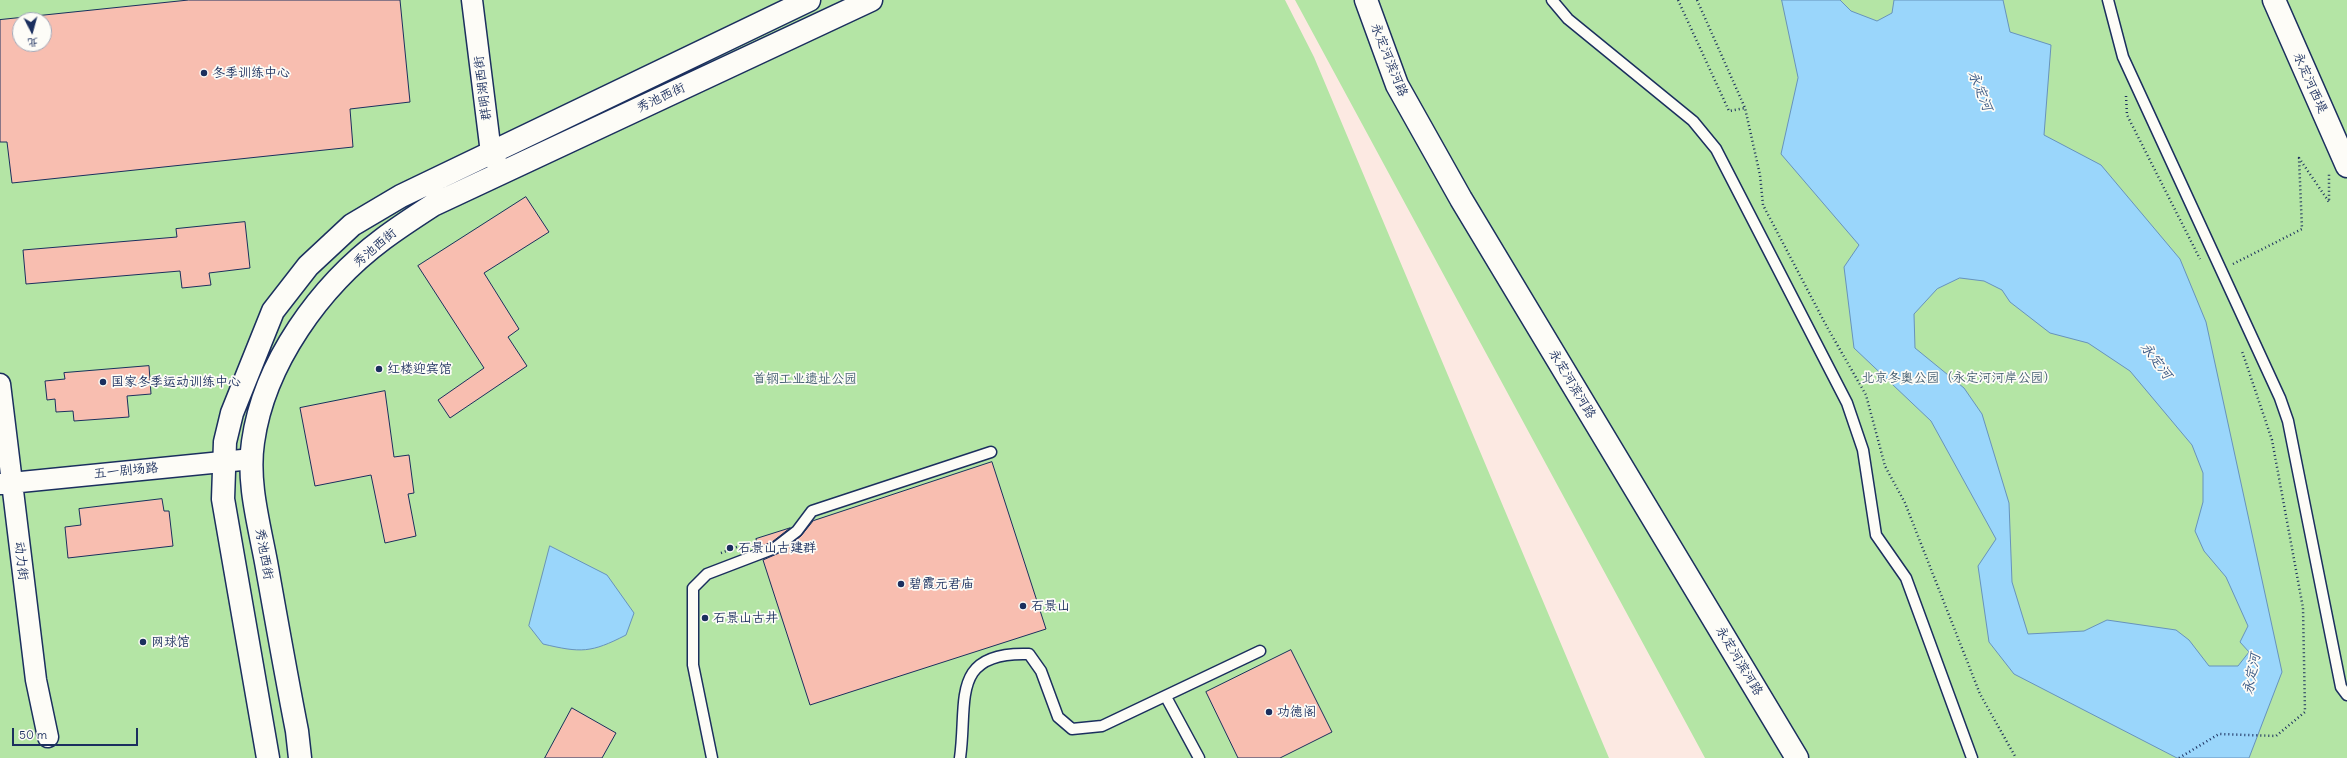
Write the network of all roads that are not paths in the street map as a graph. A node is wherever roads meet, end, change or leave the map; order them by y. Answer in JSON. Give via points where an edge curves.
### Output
{"nodes":[{"id":1,"x":472,"y":0,"type":"edge"},
{"id":2,"x":809,"y":0,"type":"edge"},
{"id":3,"x":871,"y":0,"type":"edge"},
{"id":4,"x":1366,"y":0,"type":"edge"},
{"id":5,"x":1552,"y":0,"type":"edge"},
{"id":6,"x":2108,"y":0,"type":"edge"},
{"id":7,"x":2274,"y":0,"type":"edge"},
{"id":8,"x":491,"y":153,"type":"junction"},
{"id":9,"x":2338,"y":168,"type":"edge"},
{"id":10,"x":502,"y":172,"type":"junction"},
{"id":11,"x":0,"y":384,"type":"edge"},
{"id":12,"x":991,"y":452,"type":"dead end"},
{"id":13,"x":252,"y":459,"type":"junction"},
{"id":14,"x":223,"y":461,"type":"junction"},
{"id":15,"x":5,"y":484,"type":"edge"},
{"id":16,"x":1260,"y":651,"type":"dead end"},
{"id":17,"x":2347,"y":695,"type":"edge"},
{"id":18,"x":1166,"y":697,"type":"junction"},
{"id":19,"x":48,"y":737,"type":"dead end"},
{"id":20,"x":268,"y":758,"type":"edge"},
{"id":21,"x":300,"y":758,"type":"edge"},
{"id":22,"x":712,"y":758,"type":"edge"},
{"id":23,"x":960,"y":758,"type":"edge"},
{"id":24,"x":1199,"y":758,"type":"edge"},
{"id":25,"x":1797,"y":758,"type":"edge"},
{"id":26,"x":1972,"y":758,"type":"edge"}],
"edges":[{"from":1,"to":8,"type":"street","name":"群明湖西街"},
{"from":2,"to":8,"type":"street","name":"秀池西街"},
{"from":3,"to":10,"type":"street","name":"秀池西街"},
{"from":4,"to":25,"type":"street","name":"永定河滨河路","via":[[1397,85],[1460,199]]},
{"from":5,"to":26,"type":"lane","via":[[1568,19],[1693,121],[1716,150],[1847,403],[1863,450],[1876,535],[1906,578]]},
{"from":6,"to":17,"type":"lane","via":[[2124,57],[2280,398],[2288,421],[2340,687]]},
{"from":7,"to":9,"type":"street","name":"永定河西堤"},
{"from":8,"to":10,"type":"street","name":"群明湖西街"},
{"from":8,"to":14,"type":"street","name":"秀池西街","via":[[401,196],[352,225],[308,266],[273,311],[232,413]]},
{"from":10,"to":13,"type":"street","name":"秀池西街","via":[[433,205],[382,240],[331,286],[293,334],[266,388],[253,442]]},
{"from":11,"to":15,"type":"street","name":"动力街"},
{"from":12,"to":22,"type":"lane","via":[[812,511],[797,531],[775,548],[707,574],[693,588],[693,665]]},
{"from":13,"to":14,"type":"street","name":"五一剧场路"},
{"from":13,"to":21,"type":"street","name":"秀池西街","via":[[258,518]]},
{"from":14,"to":15,"type":"street","name":"五一剧场路"},
{"from":14,"to":20,"type":"street","name":"秀池西街","via":[[223,499],[231,556]]},
{"from":15,"to":19,"type":"street","name":"动力街","via":[[36,680]]},
{"from":16,"to":18,"type":"lane"},
{"from":18,"to":23,"type":"lane","via":[[1102,726],[1072,729],[1058,717],[1041,670],[1029,654],[1007,653],[984,662],[969,677],[964,701]]},
{"from":18,"to":24,"type":"lane"}]}
